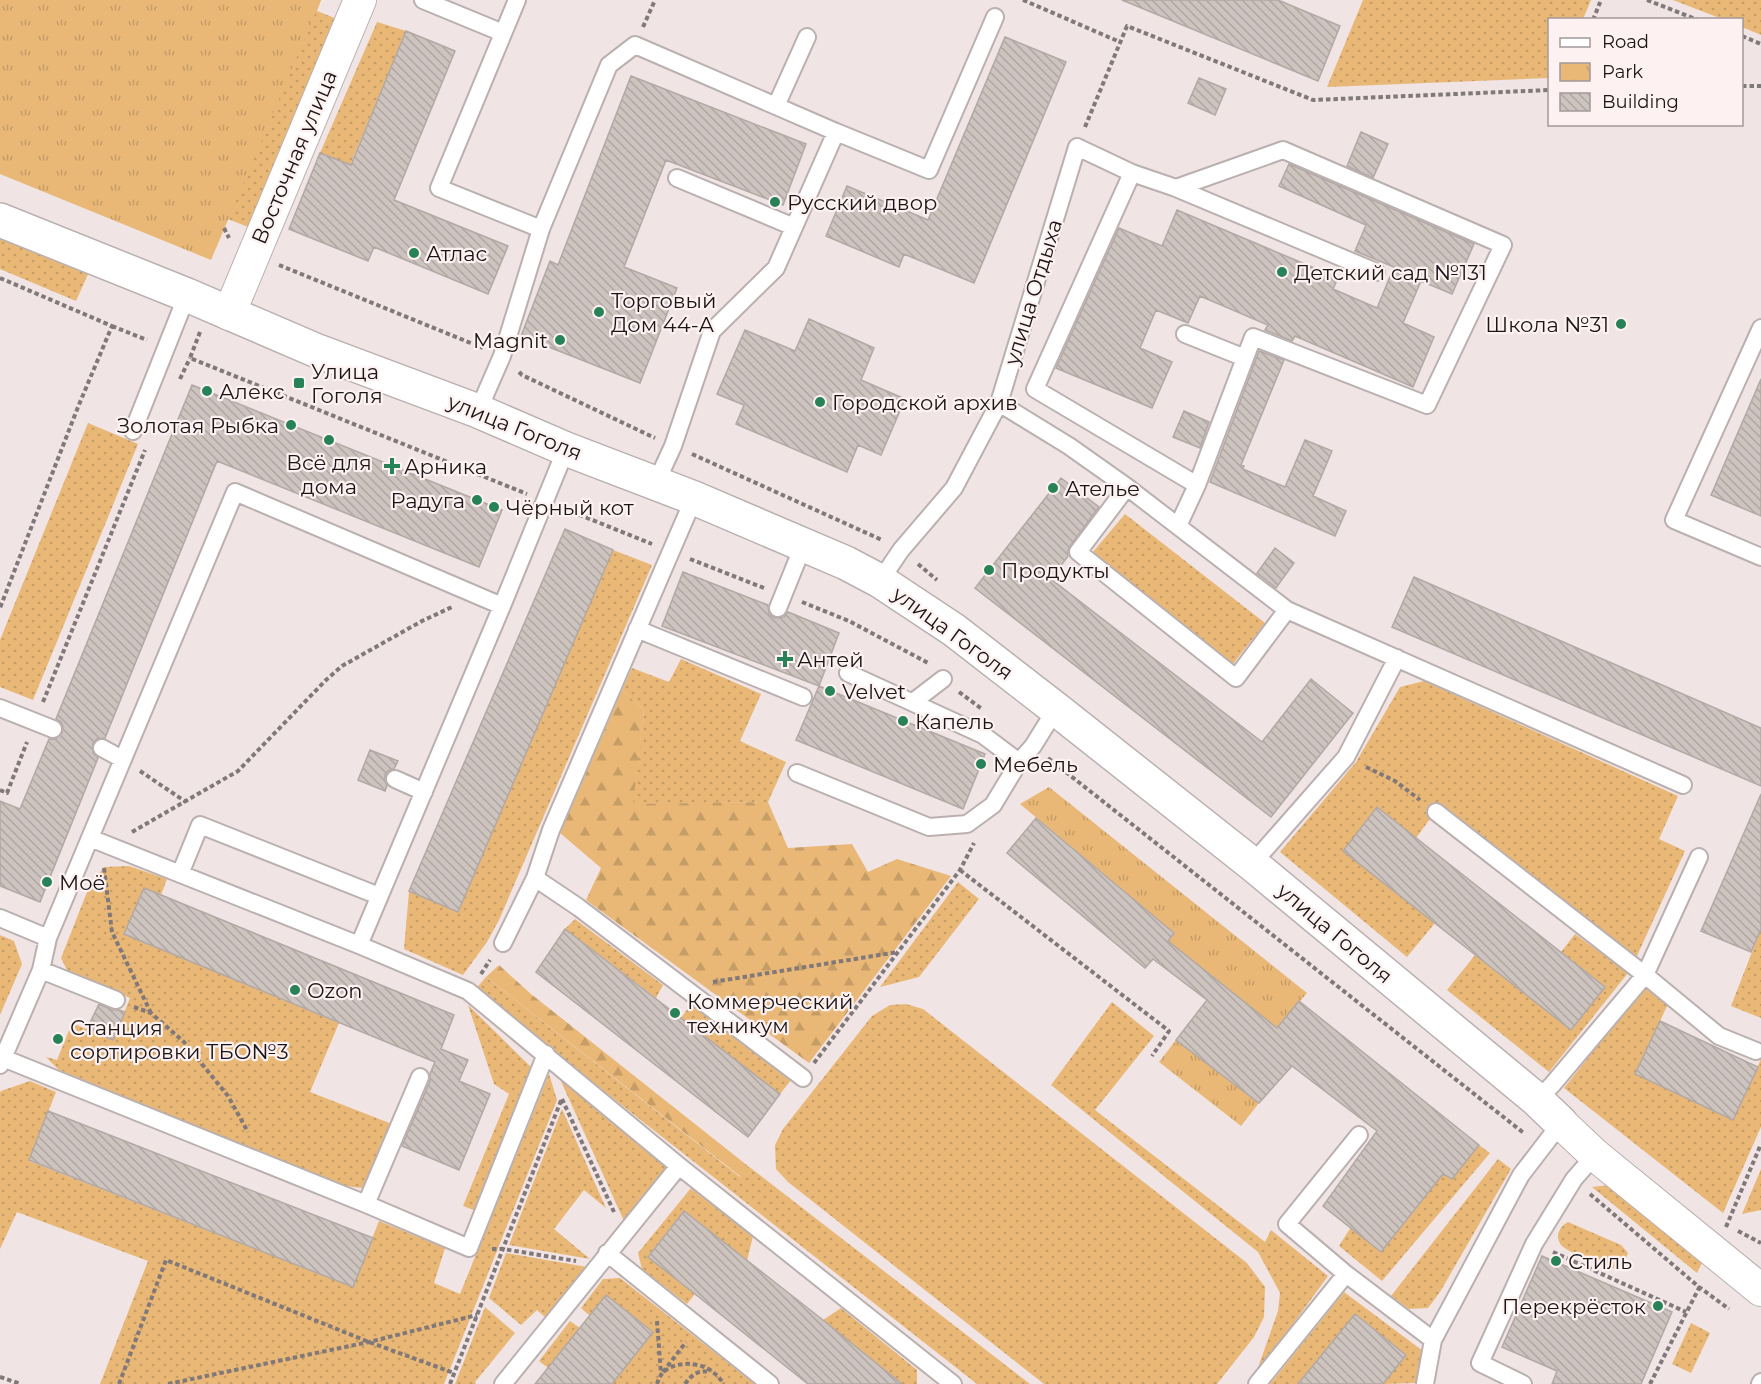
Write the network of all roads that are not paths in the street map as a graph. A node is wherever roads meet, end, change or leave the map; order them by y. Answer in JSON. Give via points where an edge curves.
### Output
{"nodes":[{"id":1,"x":360,"y":0,"type":"edge"},
{"id":2,"x":423,"y":0,"type":"edge"},
{"id":3,"x":517,"y":0,"type":"edge"},
{"id":4,"x":995,"y":16,"type":"dead end"},
{"id":5,"x":503,"y":33,"type":"junction"},
{"id":6,"x":807,"y":37,"type":"dead end"},
{"id":7,"x":776,"y":106,"type":"junction"},
{"id":8,"x":836,"y":132,"type":"junction"},
{"id":9,"x":1132,"y":173,"type":"junction"},
{"id":10,"x":677,"y":178,"type":"dead end"},
{"id":11,"x":1176,"y":188,"type":"junction"},
{"id":12,"x":0,"y":220,"type":"edge"},
{"id":13,"x":794,"y":226,"type":"junction"},
{"id":14,"x":541,"y":229,"type":"junction"},
{"id":15,"x":1376,"y":272,"type":"dead end"},
{"id":16,"x":188,"y":295,"type":"junction"},
{"id":17,"x":229,"y":314,"type":"junction"},
{"id":18,"x":1761,"y":327,"type":"edge"},
{"id":19,"x":1185,"y":334,"type":"dead end"},
{"id":20,"x":1245,"y":358,"type":"junction"},
{"id":21,"x":999,"y":403,"type":"junction"},
{"id":22,"x":478,"y":411,"type":"junction"},
{"id":23,"x":133,"y":431,"type":"dead end"},
{"id":24,"x":566,"y":448,"type":"junction"},
{"id":25,"x":656,"y":483,"type":"junction"},
{"id":26,"x":1197,"y":485,"type":"junction"},
{"id":27,"x":1127,"y":487,"type":"junction"},
{"id":28,"x":694,"y":498,"type":"junction"},
{"id":29,"x":1178,"y":526,"type":"junction"},
{"id":30,"x":802,"y":546,"type":"junction"},
{"id":31,"x":1761,"y":557,"type":"edge"},
{"id":32,"x":880,"y":581,"type":"junction"},
{"id":33,"x":502,"y":606,"type":"junction"},
{"id":34,"x":778,"y":609,"type":"dead end"},
{"id":35,"x":1287,"y":610,"type":"junction"},
{"id":36,"x":637,"y":629,"type":"junction"},
{"id":37,"x":1397,"y":658,"type":"junction"},
{"id":38,"x":848,"y":673,"type":"dead end"},
{"id":39,"x":943,"y":680,"type":"dead end"},
{"id":40,"x":803,"y":697,"type":"dead end"},
{"id":41,"x":913,"y":702,"type":"junction"},
{"id":42,"x":0,"y":708,"type":"edge"},
{"id":43,"x":1056,"y":709,"type":"junction"},
{"id":44,"x":52,"y":729,"type":"dead end"},
{"id":45,"x":102,"y":748,"type":"dead end"},
{"id":46,"x":122,"y":759,"type":"junction"},
{"id":47,"x":1019,"y":762,"type":"junction"},
{"id":48,"x":798,"y":773,"type":"dead end"},
{"id":49,"x":395,"y":779,"type":"dead end"},
{"id":50,"x":1683,"y":785,"type":"dead end"},
{"id":51,"x":424,"y":792,"type":"junction"},
{"id":52,"x":1436,"y":812,"type":"road end"},
{"id":53,"x":90,"y":838,"type":"junction"},
{"id":54,"x":1699,"y":857,"type":"dead end"},
{"id":55,"x":1252,"y":864,"type":"junction"},
{"id":56,"x":180,"y":874,"type":"junction"},
{"id":57,"x":535,"y":878,"type":"junction"},
{"id":58,"x":379,"y":896,"type":"junction"},
{"id":59,"x":0,"y":918,"type":"edge"},
{"id":60,"x":48,"y":938,"type":"junction"},
{"id":61,"x":502,"y":943,"type":"road end"},
{"id":62,"x":359,"y":945,"type":"junction"},
{"id":63,"x":41,"y":970,"type":"junction"},
{"id":64,"x":1645,"y":975,"type":"junction"},
{"id":65,"x":116,"y":1000,"type":"road end"},
{"id":66,"x":1756,"y":1051,"type":"dead end"},
{"id":67,"x":546,"y":1054,"type":"junction"},
{"id":68,"x":1,"y":1061,"type":"edge"},
{"id":69,"x":420,"y":1077,"type":"dead end"},
{"id":70,"x":803,"y":1078,"type":"road end"},
{"id":71,"x":1537,"y":1100,"type":"junction"},
{"id":72,"x":1561,"y":1123,"type":"junction"},
{"id":73,"x":1359,"y":1135,"type":"dead end"},
{"id":74,"x":1595,"y":1155,"type":"junction"},
{"id":75,"x":679,"y":1166,"type":"junction"},
{"id":76,"x":366,"y":1204,"type":"junction"},
{"id":77,"x":603,"y":1259,"type":"junction"},
{"id":78,"x":1346,"y":1274,"type":"junction"},
{"id":79,"x":1758,"y":1281,"type":"edge"},
{"id":80,"x":1433,"y":1340,"type":"junction"},
{"id":81,"x":942,"y":1381,"type":"edge"},
{"id":82,"x":503,"y":1384,"type":"edge"},
{"id":83,"x":771,"y":1384,"type":"edge"},
{"id":84,"x":1257,"y":1384,"type":"edge"},
{"id":85,"x":1425,"y":1384,"type":"edge"},
{"id":86,"x":1522,"y":1384,"type":"edge"}],
"edges":[{"from":1,"to":17,"type":"street","name":"Восточная улица"},
{"from":2,"to":5,"type":"lane"},
{"from":3,"to":5,"type":"lane"},
{"from":4,"to":8,"type":"lane","via":[[929,170]]},
{"from":5,"to":14,"type":"lane","via":[[440,188]]},
{"from":6,"to":7,"type":"lane"},
{"from":7,"to":8,"type":"lane"},
{"from":7,"to":14,"type":"lane","via":[[635,45],[609,65]]},
{"from":8,"to":13,"type":"lane"},
{"from":9,"to":11,"type":"lane"},
{"from":9,"to":21,"type":"lane","name":"улица Отдыха","via":[[1077,147]]},
{"from":9,"to":26,"type":"lane","via":[[1035,389]]},
{"from":10,"to":13,"type":"lane"},
{"from":11,"to":15,"type":"lane"},
{"from":11,"to":20,"type":"lane","via":[[1282,150],[1503,245],[1427,405],[1253,337]]},
{"from":12,"to":16,"type":"street","name":"улица Гоголя"},
{"from":13,"to":25,"type":"lane","via":[[776,268],[712,332],[673,446]]},
{"from":14,"to":22,"type":"lane","via":[[502,356]]},
{"from":16,"to":17,"type":"street","name":"улица Гоголя"},
{"from":16,"to":23,"type":"lane"},
{"from":17,"to":22,"type":"street","name":"улица Гоголя"},
{"from":18,"to":31,"type":"lane","via":[[1674,520]]},
{"from":19,"to":20,"type":"lane"},
{"from":20,"to":26,"type":"lane"},
{"from":21,"to":27,"type":"lane"},
{"from":21,"to":32,"type":"lane","name":"улица Отдыха","via":[[954,488]]},
{"from":22,"to":24,"type":"street","name":"улица Гоголя"},
{"from":24,"to":25,"type":"street","name":"улица Гоголя"},
{"from":24,"to":33,"type":"lane"},
{"from":25,"to":28,"type":"street","name":"улица Гоголя"},
{"from":26,"to":29,"type":"lane"},
{"from":27,"to":29,"type":"lane"},
{"from":27,"to":35,"type":"lane","via":[[1078,552],[1236,678]]},
{"from":28,"to":30,"type":"street","name":"улица Гоголя"},
{"from":28,"to":36,"type":"lane"},
{"from":29,"to":35,"type":"lane"},
{"from":30,"to":32,"type":"street","name":"улица Гоголя"},
{"from":30,"to":34,"type":"lane"},
{"from":32,"to":43,"type":"street","name":"улица Гоголя","via":[[954,630]]},
{"from":33,"to":46,"type":"lane","via":[[235,492]]},
{"from":33,"to":51,"type":"lane"},
{"from":35,"to":37,"type":"lane"},
{"from":36,"to":40,"type":"lane"},
{"from":36,"to":57,"type":"lane","via":[[551,830]]},
{"from":37,"to":50,"type":"lane"},
{"from":37,"to":55,"type":"lane","via":[[1346,757]]},
{"from":38,"to":41,"type":"lane"},
{"from":39,"to":41,"type":"lane"},
{"from":41,"to":47,"type":"lane","via":[[983,735]]},
{"from":42,"to":44,"type":"lane"},
{"from":43,"to":47,"type":"lane"},
{"from":43,"to":55,"type":"street","name":"улица Гоголя"},
{"from":45,"to":46,"type":"lane"},
{"from":46,"to":53,"type":"lane"},
{"from":47,"to":48,"type":"lane","via":[[993,805],[967,824],[929,827]]},
{"from":49,"to":51,"type":"lane"},
{"from":51,"to":58,"type":"lane"},
{"from":52,"to":64,"type":"lane"},
{"from":53,"to":56,"type":"lane"},
{"from":53,"to":60,"type":"lane"},
{"from":54,"to":64,"type":"lane"},
{"from":55,"to":71,"type":"street","name":"улица Гоголя"},
{"from":56,"to":58,"type":"lane","via":[[200,825]]},
{"from":56,"to":62,"type":"lane"},
{"from":57,"to":61,"type":"lane"},
{"from":57,"to":70,"type":"lane"},
{"from":58,"to":62,"type":"lane"},
{"from":59,"to":60,"type":"lane"},
{"from":60,"to":63,"type":"lane"},
{"from":62,"to":67,"type":"lane","via":[[468,991]]},
{"from":63,"to":65,"type":"lane"},
{"from":63,"to":68,"type":"lane"},
{"from":64,"to":66,"type":"lane","via":[[1719,1036]]},
{"from":64,"to":71,"type":"lane"},
{"from":67,"to":75,"type":"lane"},
{"from":67,"to":76,"type":"lane","via":[[469,1248]]},
{"from":68,"to":76,"type":"lane"},
{"from":69,"to":76,"type":"lane"},
{"from":71,"to":72,"type":"street","name":"улица Гоголя"},
{"from":72,"to":74,"type":"street","name":"улица Гоголя"},
{"from":72,"to":80,"type":"lane","via":[[1521,1175]]},
{"from":73,"to":78,"type":"lane","via":[[1287,1224]]},
{"from":74,"to":79,"type":"street","name":"улица Гоголя","via":[[1715,1254]]},
{"from":74,"to":86,"type":"lane","via":[[1574,1179],[1534,1244],[1480,1363]]},
{"from":75,"to":77,"type":"lane"},
{"from":75,"to":81,"type":"lane"},
{"from":77,"to":82,"type":"lane"},
{"from":77,"to":83,"type":"lane","via":[[653,1290]]},
{"from":78,"to":80,"type":"lane"},
{"from":78,"to":84,"type":"lane"},
{"from":80,"to":85,"type":"lane"}]}
